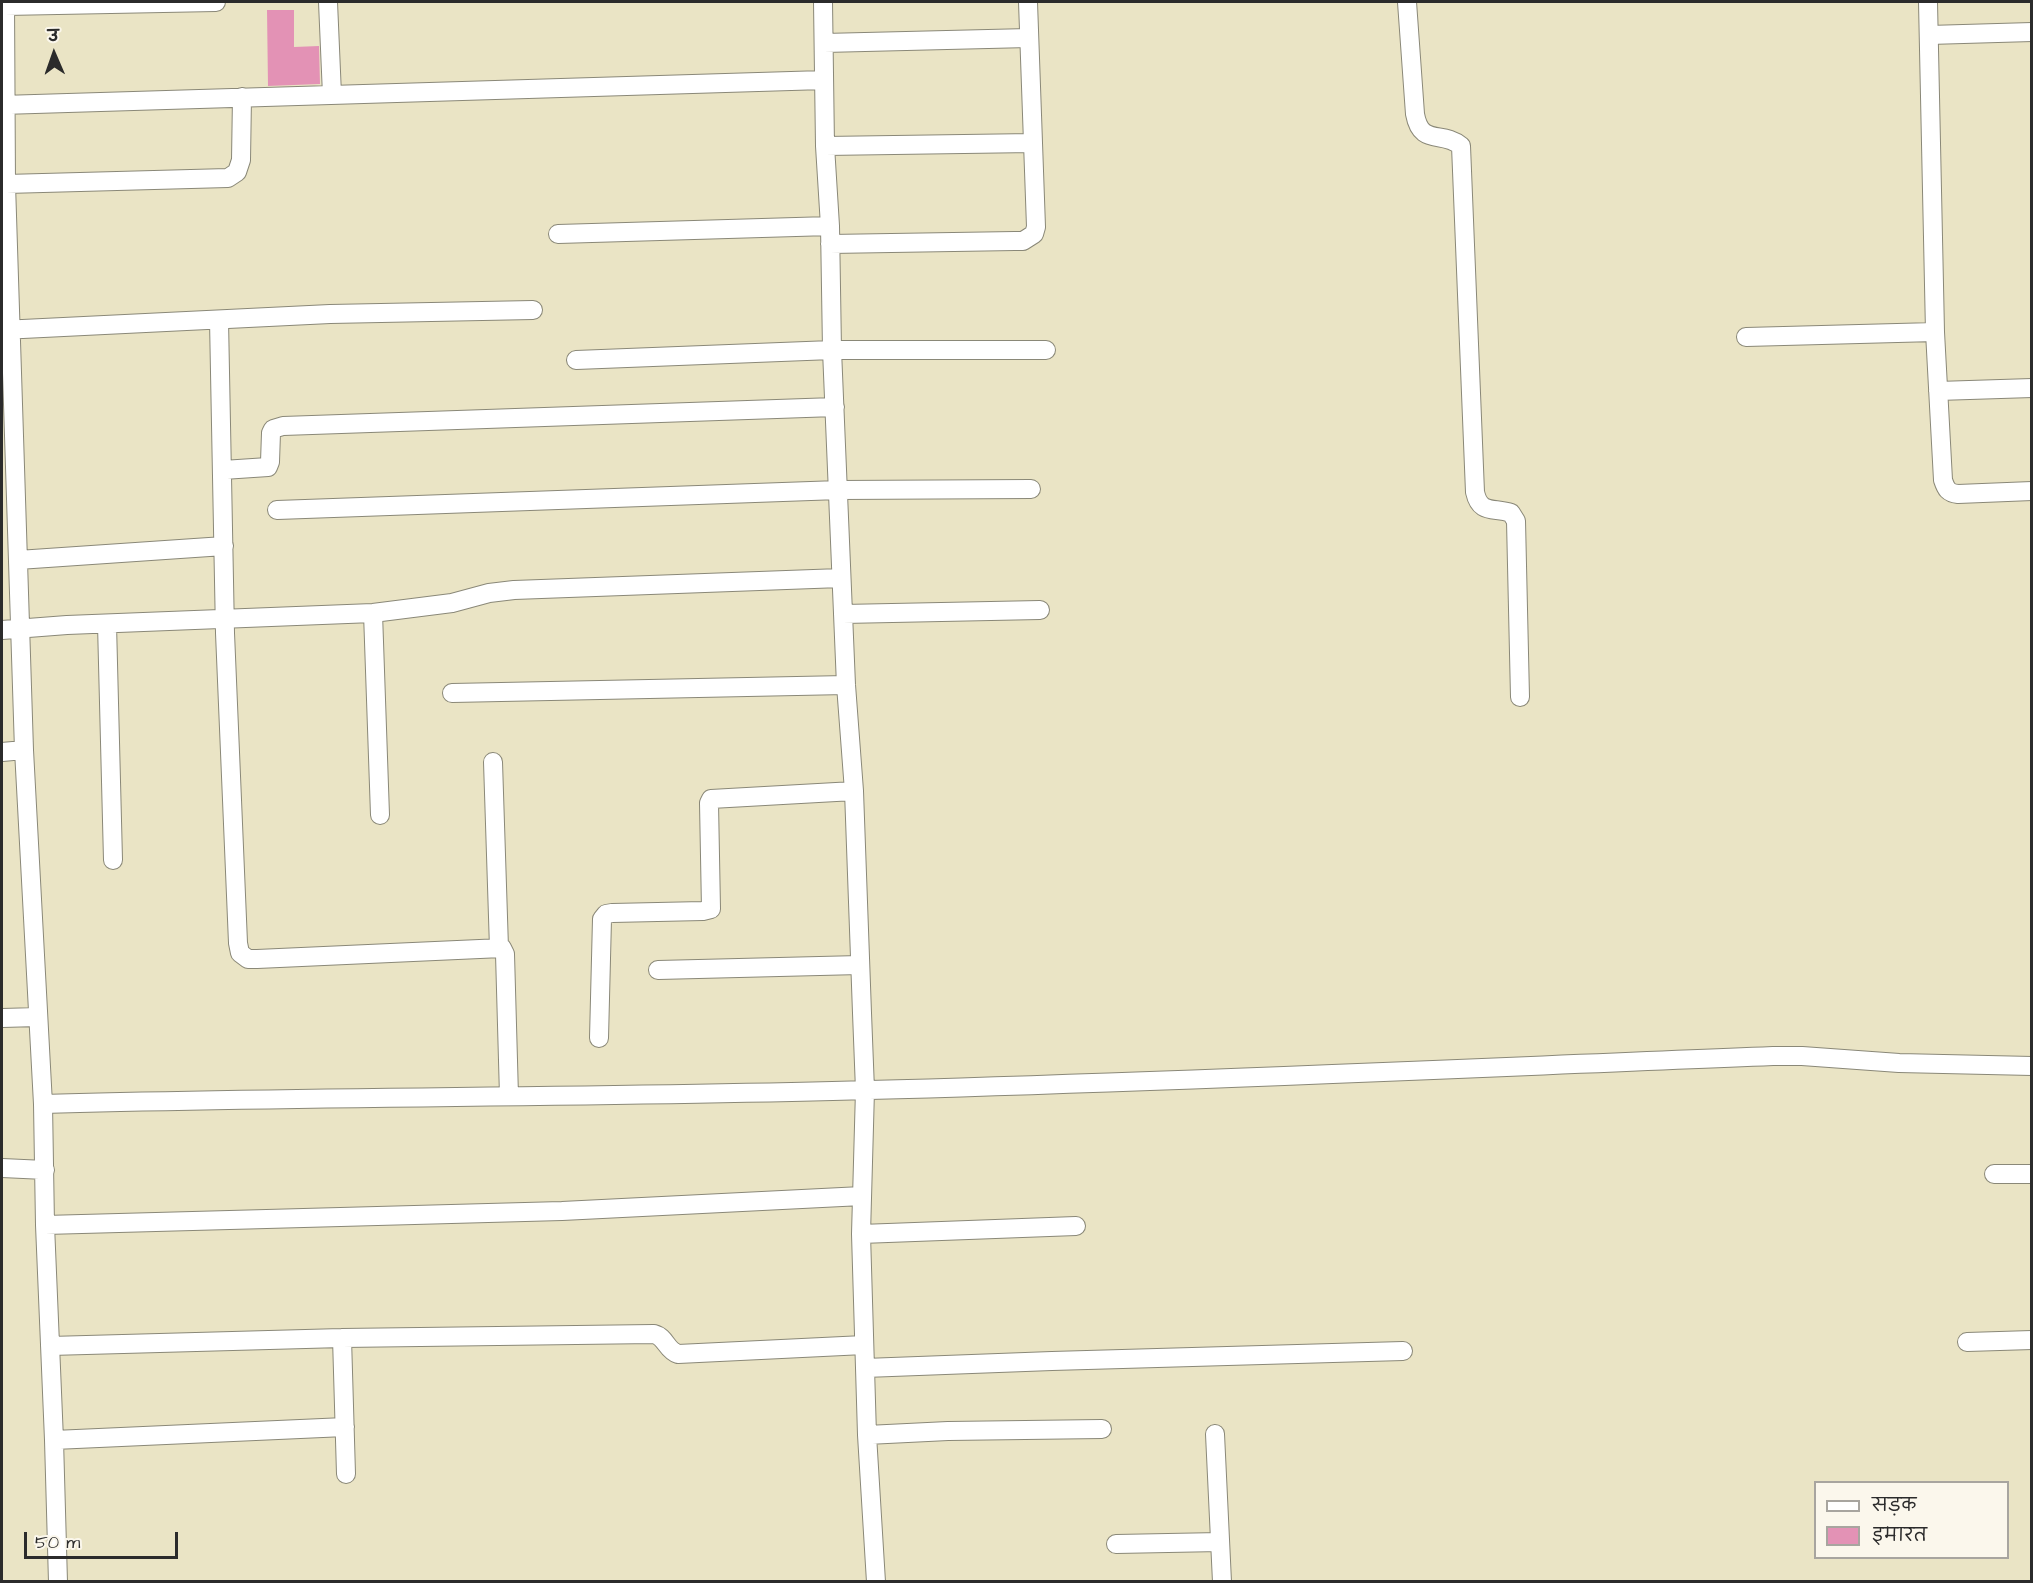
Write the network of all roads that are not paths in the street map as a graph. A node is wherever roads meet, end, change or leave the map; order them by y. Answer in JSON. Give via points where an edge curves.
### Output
{"nodes":[{"id":1,"x":216,"y":2,"type":"edge"},
{"id":2,"x":328,"y":2,"type":"edge"},
{"id":3,"x":823,"y":2,"type":"edge"},
{"id":4,"x":1028,"y":2,"type":"edge"},
{"id":5,"x":1407,"y":2,"type":"edge"},
{"id":6,"x":1928,"y":2,"type":"edge"},
{"id":7,"x":5,"y":4,"type":"edge"},
{"id":8,"x":2031,"y":32,"type":"edge"},
{"id":9,"x":1929,"y":35,"type":"junction"},
{"id":10,"x":1029,"y":38,"type":"junction"},
{"id":11,"x":824,"y":43,"type":"junction"},
{"id":12,"x":824,"y":80,"type":"junction"},
{"id":13,"x":332,"y":95,"type":"junction"},
{"id":14,"x":242,"y":97,"type":"junction"},
{"id":15,"x":4,"y":105,"type":"edge"},
{"id":16,"x":1033,"y":143,"type":"junction"},
{"id":17,"x":825,"y":146,"type":"junction"},
{"id":18,"x":6,"y":184,"type":"junction"},
{"id":19,"x":830,"y":226,"type":"junction"},
{"id":20,"x":558,"y":234,"type":"dead end"},
{"id":21,"x":5,"y":244,"type":"edge"},
{"id":22,"x":830,"y":244,"type":"junction"},
{"id":23,"x":533,"y":310,"type":"dead end"},
{"id":24,"x":219,"y":320,"type":"junction"},
{"id":25,"x":6,"y":330,"type":"edge"},
{"id":26,"x":1935,"y":332,"type":"junction"},
{"id":27,"x":1746,"y":337,"type":"dead end"},
{"id":28,"x":832,"y":350,"type":"junction"},
{"id":29,"x":1046,"y":350,"type":"dead end"},
{"id":30,"x":576,"y":360,"type":"dead end"},
{"id":31,"x":2031,"y":388,"type":"edge"},
{"id":32,"x":1938,"y":391,"type":"junction"},
{"id":33,"x":835,"y":407,"type":"junction"},
{"id":34,"x":223,"y":470,"type":"junction"},
{"id":35,"x":1032,"y":489,"type":"dead end"},
{"id":36,"x":838,"y":490,"type":"junction"},
{"id":37,"x":2031,"y":491,"type":"edge"},
{"id":38,"x":277,"y":510,"type":"dead end"},
{"id":39,"x":224,"y":546,"type":"junction"},
{"id":40,"x":18,"y":560,"type":"junction"},
{"id":41,"x":841,"y":578,"type":"junction"},
{"id":42,"x":1040,"y":610,"type":"dead end"},
{"id":43,"x":373,"y":613,"type":"junction"},
{"id":44,"x":843,"y":614,"type":"junction"},
{"id":45,"x":225,"y":620,"type":"junction"},
{"id":46,"x":107,"y":624,"type":"junction"},
{"id":47,"x":21,"y":629,"type":"junction"},
{"id":48,"x":2,"y":630,"type":"edge"},
{"id":49,"x":846,"y":685,"type":"junction"},
{"id":50,"x":452,"y":693,"type":"dead end"},
{"id":51,"x":1520,"y":697,"type":"dead end"},
{"id":52,"x":24,"y":750,"type":"junction"},
{"id":53,"x":2,"y":752,"type":"edge"},
{"id":54,"x":492,"y":762,"type":"dead end"},
{"id":55,"x":854,"y":791,"type":"junction"},
{"id":56,"x":380,"y":815,"type":"dead end"},
{"id":57,"x":113,"y":860,"type":"dead end"},
{"id":58,"x":499,"y":948,"type":"junction"},
{"id":59,"x":860,"y":965,"type":"junction"},
{"id":60,"x":657,"y":970,"type":"dead end"},
{"id":61,"x":38,"y":1017,"type":"junction"},
{"id":62,"x":2,"y":1018,"type":"edge"},
{"id":63,"x":599,"y":1038,"type":"dead end"},
{"id":64,"x":2031,"y":1066,"type":"edge"},
{"id":65,"x":864,"y":1090,"type":"junction"},
{"id":66,"x":509,"y":1096,"type":"junction"},
{"id":67,"x":43,"y":1104,"type":"junction"},
{"id":68,"x":2,"y":1168,"type":"edge"},
{"id":69,"x":45,"y":1170,"type":"junction"},
{"id":70,"x":1994,"y":1174,"type":"dead end"},
{"id":71,"x":2031,"y":1174,"type":"edge"},
{"id":72,"x":862,"y":1196,"type":"junction"},
{"id":73,"x":45,"y":1225,"type":"junction"},
{"id":74,"x":1076,"y":1226,"type":"dead end"},
{"id":75,"x":861,"y":1234,"type":"junction"},
{"id":76,"x":342,"y":1338,"type":"junction"},
{"id":77,"x":2031,"y":1340,"type":"edge"},
{"id":78,"x":1967,"y":1342,"type":"dead end"},
{"id":79,"x":864,"y":1345,"type":"junction"},
{"id":80,"x":50,"y":1346,"type":"junction"},
{"id":81,"x":1403,"y":1351,"type":"dead end"},
{"id":82,"x":865,"y":1368,"type":"junction"},
{"id":83,"x":345,"y":1427,"type":"junction"},
{"id":84,"x":1102,"y":1429,"type":"dead end"},
{"id":85,"x":1215,"y":1434,"type":"dead end"},
{"id":86,"x":867,"y":1435,"type":"junction"},
{"id":87,"x":54,"y":1440,"type":"junction"},
{"id":88,"x":346,"y":1474,"type":"dead end"},
{"id":89,"x":1220,"y":1542,"type":"junction"},
{"id":90,"x":1116,"y":1544,"type":"dead end"},
{"id":91,"x":58,"y":1581,"type":"edge"},
{"id":92,"x":876,"y":1581,"type":"edge"},
{"id":93,"x":1222,"y":1581,"type":"edge"}],
"edges":[{"from":1,"to":7,"type":"street"},
{"from":2,"to":13,"type":"street"},
{"from":3,"to":11,"type":"street"},
{"from":4,"to":10,"type":"street"},
{"from":5,"to":51,"type":"street","via":[[1418,128],[1457,143],[1461,149],[1475,492],[1482,507],[1511,513],[1516,521]]},
{"from":6,"to":9,"type":"street"},
{"from":7,"to":15,"type":"street"},
{"from":8,"to":9,"type":"street"},
{"from":9,"to":26,"type":"street"},
{"from":10,"to":11,"type":"street"},
{"from":10,"to":16,"type":"street"},
{"from":11,"to":12,"type":"street"},
{"from":12,"to":13,"type":"street"},
{"from":12,"to":17,"type":"street"},
{"from":13,"to":14,"type":"street"},
{"from":14,"to":15,"type":"street"},
{"from":14,"to":18,"type":"street","via":[[241,160],[237,172],[228,178]]},
{"from":15,"to":18,"type":"street"},
{"from":16,"to":17,"type":"street"},
{"from":16,"to":22,"type":"street","via":[[1036,227],[1032,236],[1023,241]]},
{"from":17,"to":19,"type":"street"},
{"from":18,"to":21,"type":"street"},
{"from":19,"to":20,"type":"street"},
{"from":19,"to":22,"type":"street"},
{"from":21,"to":25,"type":"street"},
{"from":22,"to":28,"type":"street"},
{"from":23,"to":24,"type":"street"},
{"from":24,"to":25,"type":"street"},
{"from":24,"to":34,"type":"street"},
{"from":25,"to":40,"type":"street"},
{"from":26,"to":27,"type":"street"},
{"from":26,"to":32,"type":"street"},
{"from":28,"to":29,"type":"street"},
{"from":28,"to":30,"type":"street"},
{"from":28,"to":33,"type":"street"},
{"from":31,"to":32,"type":"street"},
{"from":32,"to":37,"type":"street","via":[[1946,489],[1958,494]]},
{"from":33,"to":34,"type":"street","via":[[283,426],[270,433],[268,467]]},
{"from":33,"to":36,"type":"street"},
{"from":34,"to":39,"type":"street"},
{"from":35,"to":36,"type":"street"},
{"from":36,"to":38,"type":"street"},
{"from":36,"to":41,"type":"street"},
{"from":39,"to":40,"type":"street"},
{"from":39,"to":45,"type":"street"},
{"from":40,"to":47,"type":"street"},
{"from":41,"to":43,"type":"street","via":[[514,590]]},
{"from":41,"to":44,"type":"street"},
{"from":42,"to":44,"type":"street"},
{"from":43,"to":45,"type":"street"},
{"from":43,"to":56,"type":"street"},
{"from":44,"to":49,"type":"street"},
{"from":45,"to":46,"type":"street"},
{"from":45,"to":58,"type":"street","via":[[238,944],[242,956],[256,959]]},
{"from":46,"to":47,"type":"street"},
{"from":46,"to":57,"type":"street"},
{"from":47,"to":48,"type":"street"},
{"from":47,"to":52,"type":"street"},
{"from":49,"to":50,"type":"street"},
{"from":49,"to":55,"type":"street"},
{"from":52,"to":53,"type":"street"},
{"from":52,"to":61,"type":"street"},
{"from":54,"to":58,"type":"street"},
{"from":55,"to":59,"type":"street"},
{"from":55,"to":63,"type":"street","via":[[711,799],[711,909],[612,913],[602,919]]},
{"from":58,"to":66,"type":"street","via":[[505,954]]},
{"from":59,"to":60,"type":"street"},
{"from":59,"to":65,"type":"street"},
{"from":61,"to":62,"type":"street"},
{"from":61,"to":67,"type":"street"},
{"from":64,"to":65,"type":"street","via":[[1773,1056]]},
{"from":65,"to":66,"type":"street"},
{"from":65,"to":72,"type":"street"},
{"from":66,"to":67,"type":"street"},
{"from":67,"to":69,"type":"street"},
{"from":68,"to":69,"type":"street"},
{"from":69,"to":73,"type":"street"},
{"from":70,"to":71,"type":"street"},
{"from":72,"to":73,"type":"street","via":[[550,1212]]},
{"from":72,"to":75,"type":"street"},
{"from":73,"to":80,"type":"street"},
{"from":74,"to":75,"type":"street"},
{"from":75,"to":79,"type":"street"},
{"from":76,"to":79,"type":"street","via":[[654,1334],[678,1354]]},
{"from":76,"to":80,"type":"street"},
{"from":76,"to":83,"type":"street"},
{"from":77,"to":78,"type":"street"},
{"from":79,"to":82,"type":"street"},
{"from":80,"to":87,"type":"street"},
{"from":81,"to":82,"type":"street"},
{"from":82,"to":86,"type":"street"},
{"from":83,"to":87,"type":"street"},
{"from":83,"to":88,"type":"street"},
{"from":84,"to":86,"type":"street"},
{"from":85,"to":89,"type":"street"},
{"from":86,"to":92,"type":"street"},
{"from":87,"to":91,"type":"street"},
{"from":89,"to":90,"type":"street"},
{"from":89,"to":93,"type":"street"}]}
